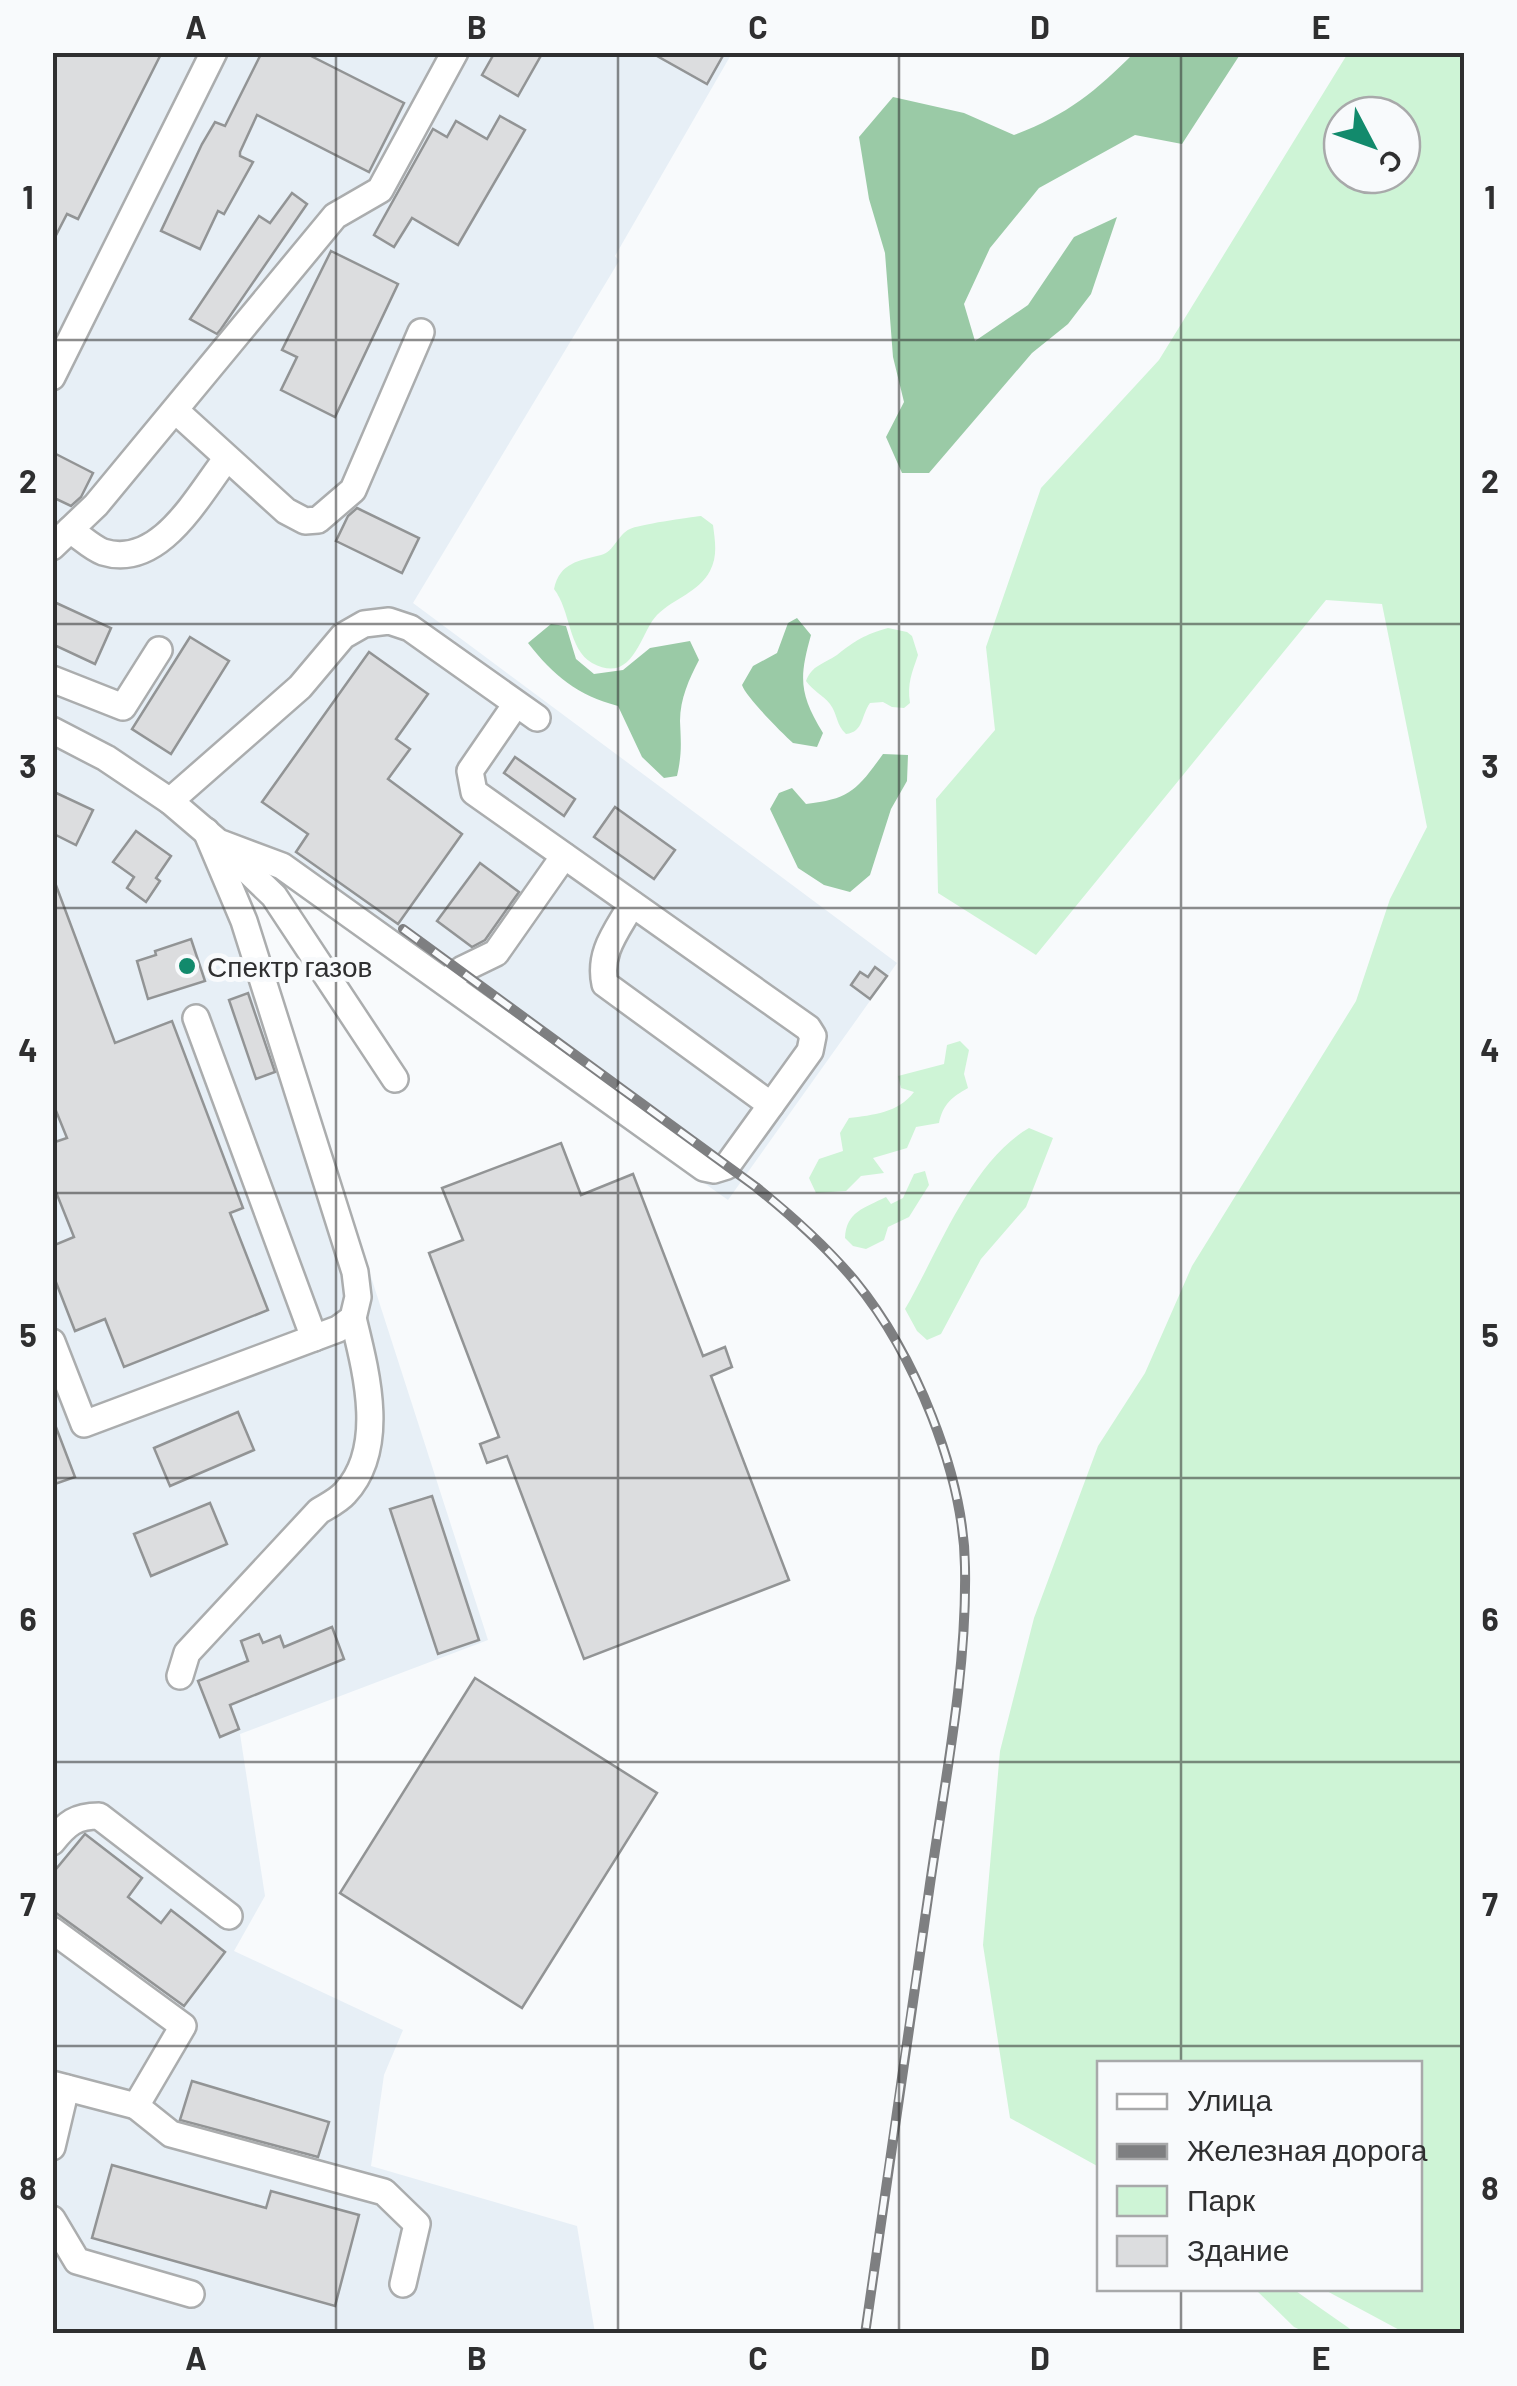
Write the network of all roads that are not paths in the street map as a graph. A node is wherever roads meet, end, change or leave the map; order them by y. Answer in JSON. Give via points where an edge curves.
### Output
{"nodes":[{"id":1,"x":214,"y":52,"type":"edge"},
{"id":2,"x":455,"y":52,"type":"edge"},
{"id":3,"x":421,"y":332,"type":"dead end"},
{"id":4,"x":52,"y":377,"type":"edge"},
{"id":5,"x":176,"y":410,"type":"junction"},
{"id":6,"x":227,"y":458,"type":"junction"},
{"id":7,"x":61,"y":539,"type":"edge"},
{"id":8,"x":159,"y":650,"type":"dead end"},
{"id":9,"x":52,"y":678,"type":"edge"},
{"id":10,"x":52,"y":730,"type":"edge"},
{"id":11,"x":170,"y":801,"type":"junction"},
{"id":12,"x":212,"y":836,"type":"junction"},
{"id":13,"x":564,"y":856,"type":"junction"},
{"id":14,"x":632,"y":904,"type":"junction"},
{"id":15,"x":445,"y":982,"type":"junction"},
{"id":16,"x":196,"y":1018,"type":"dead end"},
{"id":17,"x":394,"y":1079,"type":"dead end"},
{"id":18,"x":771,"y":1105,"type":"junction"},
{"id":19,"x":353,"y":1318,"type":"junction"},
{"id":20,"x":314,"y":1338,"type":"junction"},
{"id":21,"x":52,"y":1342,"type":"edge"},
{"id":22,"x":180,"y":1676,"type":"dead end"},
{"id":23,"x":52,"y":1842,"type":"edge"},
{"id":24,"x":229,"y":1916,"type":"dead end"},
{"id":25,"x":52,"y":1930,"type":"edge"},
{"id":26,"x":59,"y":2086,"type":"edge"},
{"id":27,"x":136,"y":2106,"type":"junction"},
{"id":28,"x":52,"y":2148,"type":"edge"},
{"id":29,"x":52,"y":2219,"type":"edge"},
{"id":30,"x":403,"y":2284,"type":"dead end"},
{"id":31,"x":191,"y":2294,"type":"dead end"}],
"edges":[{"from":1,"to":4,"type":"lane"},
{"from":2,"to":5,"type":"lane","via":[[380,190],[334,216]]},
{"from":3,"to":6,"type":"lane","via":[[353,490],[318,520],[286,512]]},
{"from":5,"to":6,"type":"lane"},
{"from":5,"to":7,"type":"lane"},
{"from":6,"to":7,"type":"lane","via":[[146,551],[122,556]]},
{"from":8,"to":9,"type":"lane","via":[[123,707]]},
{"from":10,"to":11,"type":"lane"},
{"from":11,"to":12,"type":"lane"},
{"from":11,"to":13,"type":"lane","via":[[300,686],[343,636],[389,621],[410,628],[527,711],[476,761],[470,782],[474,792]]},
{"from":12,"to":15,"type":"lane","via":[[282,866]]},
{"from":12,"to":17,"type":"lane","via":[[274,896]]},
{"from":12,"to":19,"type":"lane","via":[[355,1272]]},
{"from":13,"to":14,"type":"lane"},
{"from":13,"to":15,"type":"lane","via":[[496,953]]},
{"from":14,"to":18,"type":"lane","via":[[601,966],[605,984]]},
{"from":14,"to":18,"type":"lane","via":[[808,1028],[810,1051]]},
{"from":15,"to":18,"type":"lane","via":[[704,1168],[731,1163]]},
{"from":16,"to":20,"type":"lane"},
{"from":19,"to":20,"type":"lane"},
{"from":19,"to":22,"type":"lane","via":[[370,1385],[367,1444],[356,1479],[187,1653]]},
{"from":20,"to":21,"type":"lane","via":[[84,1424]]},
{"from":23,"to":24,"type":"lane","via":[[80,1816],[100,1816]]},
{"from":25,"to":27,"type":"lane","via":[[183,2026]]},
{"from":26,"to":27,"type":"lane"},
{"from":26,"to":28,"type":"lane"},
{"from":27,"to":30,"type":"lane","via":[[171,2134],[384,2192],[417,2224]]},
{"from":29,"to":31,"type":"lane","via":[[77,2261]]}]}
